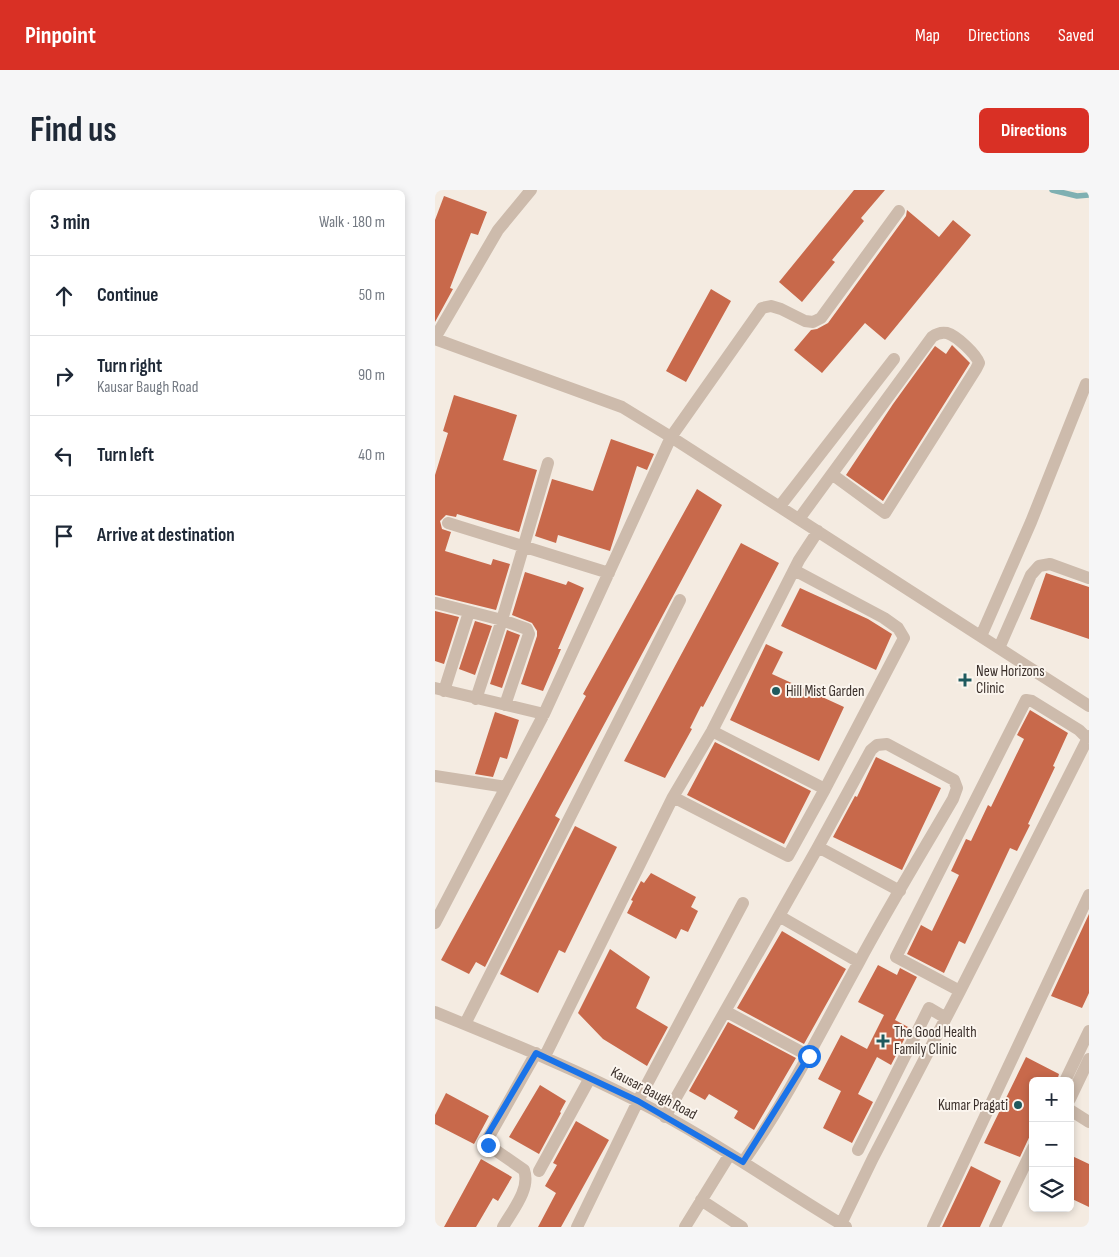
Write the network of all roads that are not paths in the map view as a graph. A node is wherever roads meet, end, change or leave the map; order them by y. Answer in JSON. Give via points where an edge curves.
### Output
{"nodes":[{"id":1,"x":531,"y":190,"type":"edge"},
{"id":2,"x":899,"y":211,"type":"dead end"},
{"id":3,"x":435,"y":338,"type":"edge"},
{"id":4,"x":894,"y":359,"type":"dead end"},
{"id":5,"x":1086,"y":384,"type":"dead end"},
{"id":6,"x":671,"y":437,"type":"junction"},
{"id":7,"x":548,"y":463,"type":"dead end"},
{"id":8,"x":833,"y":475,"type":"junction"},
{"id":9,"x":779,"y":506,"type":"junction"},
{"id":10,"x":799,"y":519,"type":"junction"},
{"id":11,"x":448,"y":523,"type":"dead end"},
{"id":12,"x":817,"y":531,"type":"junction"},
{"id":13,"x":524,"y":547,"type":"junction"},
{"id":14,"x":795,"y":570,"type":"junction"},
{"id":15,"x":609,"y":573,"type":"junction"},
{"id":16,"x":1089,"y":578,"type":"edge"},
{"id":17,"x":680,"y":600,"type":"dead end"},
{"id":18,"x":436,"y":604,"type":"dead end"},
{"id":19,"x":469,"y":612,"type":"junction"},
{"id":20,"x":502,"y":620,"type":"junction"},
{"id":21,"x":981,"y":636,"type":"junction"},
{"id":22,"x":999,"y":648,"type":"junction"},
{"id":23,"x":440,"y":689,"type":"edge"},
{"id":24,"x":476,"y":698,"type":"junction"},
{"id":25,"x":505,"y":705,"type":"junction"},
{"id":26,"x":1089,"y":706,"type":"edge"},
{"id":27,"x":544,"y":714,"type":"junction"},
{"id":28,"x":712,"y":731,"type":"junction"},
{"id":29,"x":1088,"y":737,"type":"edge"},
{"id":30,"x":435,"y":776,"type":"edge"},
{"id":31,"x":506,"y":788,"type":"junction"},
{"id":32,"x":825,"y":789,"type":"junction"},
{"id":33,"x":673,"y":797,"type":"junction"},
{"id":34,"x":818,"y":847,"type":"junction"},
{"id":35,"x":900,"y":891,"type":"junction"},
{"id":36,"x":1089,"y":895,"type":"edge"},
{"id":37,"x":743,"y":903,"type":"dead end"},
{"id":38,"x":779,"y":916,"type":"junction"},
{"id":39,"x":435,"y":923,"type":"edge"},
{"id":40,"x":859,"y":962,"type":"junction"},
{"id":41,"x":960,"y":992,"type":"junction"},
{"id":42,"x":725,"y":1011,"type":"junction"},
{"id":43,"x":435,"y":1012,"type":"edge"},
{"id":44,"x":946,"y":1018,"type":"junction"},
{"id":45,"x":465,"y":1024,"type":"junction"},
{"id":46,"x":1089,"y":1031,"type":"edge"},
{"id":47,"x":541,"y":1055,"type":"junction"},
{"id":48,"x":809,"y":1056,"type":"junction"},
{"id":49,"x":1089,"y":1059,"type":"edge"},
{"id":50,"x":1067,"y":1077,"type":"edge"},
{"id":51,"x":591,"y":1078,"type":"junction"},
{"id":52,"x":889,"y":1088,"type":"junction"},
{"id":53,"x":1074,"y":1091,"type":"edge"},
{"id":54,"x":905,"y":1096,"type":"junction"},
{"id":55,"x":638,"y":1101,"type":"junction"},
{"id":56,"x":1074,"y":1113,"type":"edge"},
{"id":57,"x":665,"y":1117,"type":"junction"},
{"id":58,"x":1089,"y":1122,"type":"edge"},
{"id":59,"x":859,"y":1150,"type":"dead end"},
{"id":60,"x":730,"y":1154,"type":"junction"},
{"id":61,"x":1029,"y":1156,"type":"edge"},
{"id":62,"x":743,"y":1162,"type":"junction"},
{"id":63,"x":539,"y":1171,"type":"dead end"},
{"id":64,"x":701,"y":1200,"type":"junction"},
{"id":65,"x":825,"y":1222,"type":"edge"},
{"id":66,"x":843,"y":1226,"type":"edge"},
{"id":67,"x":503,"y":1227,"type":"edge"},
{"id":68,"x":577,"y":1227,"type":"edge"},
{"id":69,"x":685,"y":1227,"type":"edge"},
{"id":70,"x":742,"y":1227,"type":"edge"},
{"id":71,"x":933,"y":1227,"type":"edge"},
{"id":72,"x":995,"y":1227,"type":"edge"}],
"edges":[{"from":1,"to":3,"type":"street","via":[[498,230]]},
{"from":2,"to":6,"type":"street","via":[[821,318],[805,321],[781,309],[762,308]]},
{"from":3,"to":6,"type":"street","via":[[622,407]]},
{"from":4,"to":9,"type":"street"},
{"from":5,"to":21,"type":"street"},
{"from":6,"to":9,"type":"street"},
{"from":6,"to":15,"type":"street"},
{"from":7,"to":13,"type":"street"},
{"from":8,"to":8,"type":"street","via":[[885,513],[976,369],[977,357],[947,333],[932,337]]},
{"from":8,"to":10,"type":"street"},
{"from":9,"to":10,"type":"street"},
{"from":10,"to":12,"type":"street"},
{"from":11,"to":13,"type":"street"},
{"from":12,"to":14,"type":"street"},
{"from":12,"to":21,"type":"street"},
{"from":13,"to":15,"type":"street"},
{"from":13,"to":20,"type":"street"},
{"from":14,"to":28,"type":"street"},
{"from":14,"to":32,"type":"street","via":[[884,618],[898,628],[904,638]]},
{"from":15,"to":27,"type":"street"},
{"from":16,"to":22,"type":"street","via":[[1050,564],[1039,566],[1031,575]]},
{"from":17,"to":45,"type":"street"},
{"from":18,"to":19,"type":"street"},
{"from":19,"to":20,"type":"street"},
{"from":19,"to":23,"type":"street"},
{"from":20,"to":24,"type":"street"},
{"from":20,"to":25,"type":"street","via":[[527,629],[529,634]]},
{"from":21,"to":22,"type":"street"},
{"from":22,"to":26,"type":"street"},
{"from":23,"to":24,"type":"street"},
{"from":24,"to":25,"type":"street"},
{"from":25,"to":27,"type":"street"},
{"from":27,"to":31,"type":"street"},
{"from":28,"to":32,"type":"street"},
{"from":28,"to":33,"type":"street"},
{"from":29,"to":41,"type":"street"},
{"from":29,"to":41,"type":"street","via":[[1032,701],[1025,700],[896,957]]},
{"from":30,"to":31,"type":"street"},
{"from":31,"to":39,"type":"street"},
{"from":32,"to":33,"type":"street","via":[[788,856]]},
{"from":33,"to":47,"type":"street"},
{"from":34,"to":35,"type":"street"},
{"from":34,"to":35,"type":"street","via":[[871,750],[877,745],[887,744],[954,780],[957,788]]},
{"from":34,"to":38,"type":"street"},
{"from":35,"to":40,"type":"street"},
{"from":36,"to":71,"type":"street"},
{"from":37,"to":55,"type":"street"},
{"from":38,"to":40,"type":"street"},
{"from":38,"to":42,"type":"street"},
{"from":40,"to":48,"type":"street"},
{"from":41,"to":44,"type":"street"},
{"from":42,"to":48,"type":"street"},
{"from":42,"to":57,"type":"street"},
{"from":43,"to":45,"type":"street","name":"Kausar Baugh Road"},
{"from":44,"to":52,"type":"street","via":[[929,1008]]},
{"from":44,"to":54,"type":"street"},
{"from":45,"to":47,"type":"street","name":"Kausar Baugh Road"},
{"from":46,"to":50,"type":"street"},
{"from":47,"to":51,"type":"street","name":"Kausar Baugh Road"},
{"from":47,"to":67,"type":"street","via":[[487,1140],[488,1145],[524,1170],[527,1177],[525,1187]]},
{"from":48,"to":62,"type":"street"},
{"from":49,"to":53,"type":"street"},
{"from":51,"to":55,"type":"street","name":"Kausar Baugh Road"},
{"from":51,"to":63,"type":"street"},
{"from":52,"to":54,"type":"street"},
{"from":52,"to":59,"type":"street"},
{"from":54,"to":66,"type":"street"},
{"from":55,"to":57,"type":"street","name":"Kausar Baugh Road"},
{"from":55,"to":68,"type":"street"},
{"from":56,"to":58,"type":"street"},
{"from":57,"to":60,"type":"street","name":"Kausar Baugh Road"},
{"from":60,"to":62,"type":"street","name":"Kausar Baugh Road"},
{"from":60,"to":64,"type":"street"},
{"from":61,"to":72,"type":"street"},
{"from":62,"to":65,"type":"street","name":"Kausar Baugh Road"},
{"from":64,"to":69,"type":"street"},
{"from":64,"to":70,"type":"street"},
{"from":65,"to":66,"type":"street","name":"Kausar Baugh Road"}]}
